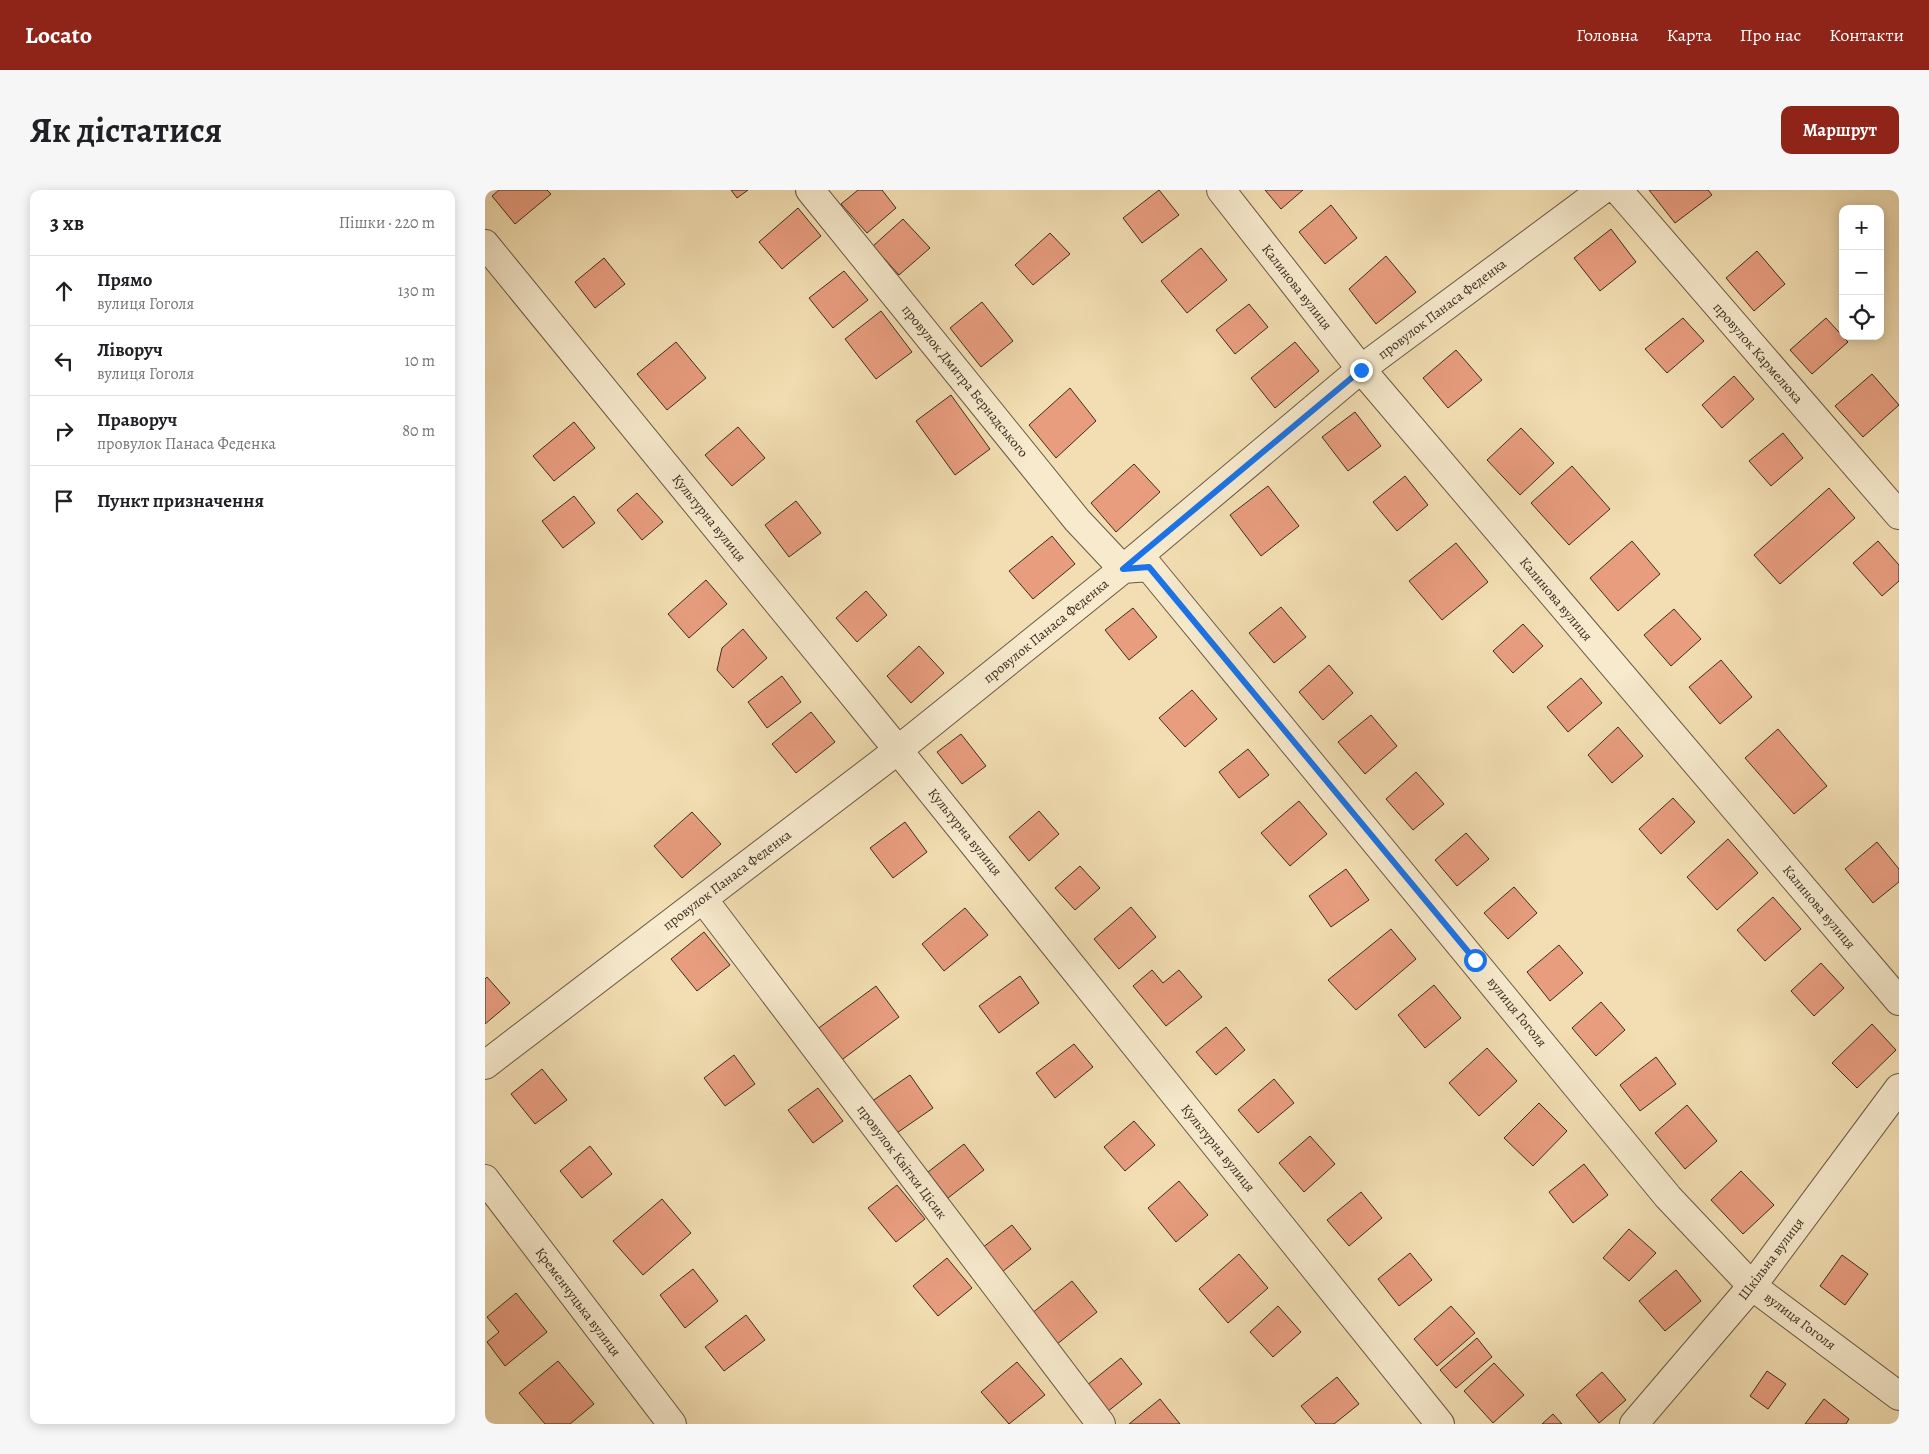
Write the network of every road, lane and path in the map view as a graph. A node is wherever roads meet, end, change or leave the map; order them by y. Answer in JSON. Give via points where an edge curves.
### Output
{"nodes":[{"id":1,"x":810,"y":190,"type":"edge"},
{"id":2,"x":1221,"y":190,"type":"edge"},
{"id":3,"x":1602,"y":190,"type":"edge"},
{"id":4,"x":1618,"y":190,"type":"edge"},
{"id":5,"x":485,"y":244,"type":"edge"},
{"id":6,"x":1361,"y":370,"type":"junction"},
{"id":7,"x":1899,"y":515,"type":"edge"},
{"id":8,"x":1123,"y":569,"type":"junction"},
{"id":9,"x":898,"y":750,"type":"junction"},
{"id":10,"x":703,"y":899,"type":"junction"},
{"id":11,"x":1899,"y":1001,"type":"edge"},
{"id":12,"x":485,"y":1065,"type":"edge"},
{"id":13,"x":1899,"y":1088,"type":"edge"},
{"id":14,"x":485,"y":1179,"type":"edge"},
{"id":15,"x":1752,"y":1286,"type":"junction"},
{"id":16,"x":1899,"y":1396,"type":"edge"},
{"id":17,"x":672,"y":1424,"type":"edge"},
{"id":18,"x":1101,"y":1424,"type":"edge"},
{"id":19,"x":1440,"y":1424,"type":"edge"},
{"id":20,"x":1633,"y":1424,"type":"edge"}],
"edges":[{"from":1,"to":8,"type":"street","name":"провулок Дмитра Бернадського","via":[[1077,520]]},
{"from":2,"to":6,"type":"street","name":"Калинова вулиця"},
{"from":3,"to":6,"type":"street","name":"провулок Панаса Феденка"},
{"from":4,"to":7,"type":"street","name":"провулок Кармелюка"},
{"from":5,"to":9,"type":"street","name":"Культурна вулиця"},
{"from":6,"to":8,"type":"street","name":"провулок Панаса Феденка"},
{"from":6,"to":11,"type":"street","name":"Калинова вулиця"},
{"from":8,"to":9,"type":"street","name":"провулок Панаса Феденка"},
{"from":8,"to":15,"type":"street","name":"вулиця Гоголя","via":[[1149,567],[1668,1197]]},
{"from":9,"to":10,"type":"street","name":"провулок Панаса Феденка"},
{"from":9,"to":19,"type":"street","name":"Культурна вулиця"},
{"from":10,"to":12,"type":"street","name":"провулок Панаса Феденка"},
{"from":10,"to":18,"type":"street","name":"провулок Квітки Цісик"},
{"from":13,"to":15,"type":"street","name":"Шкільна вулиця"},
{"from":14,"to":17,"type":"street","name":"Кременчуцька вулиця"},
{"from":15,"to":16,"type":"street","name":"вулиця Гоголя"},
{"from":15,"to":20,"type":"street","name":"Шкільна вулиця"}]}
